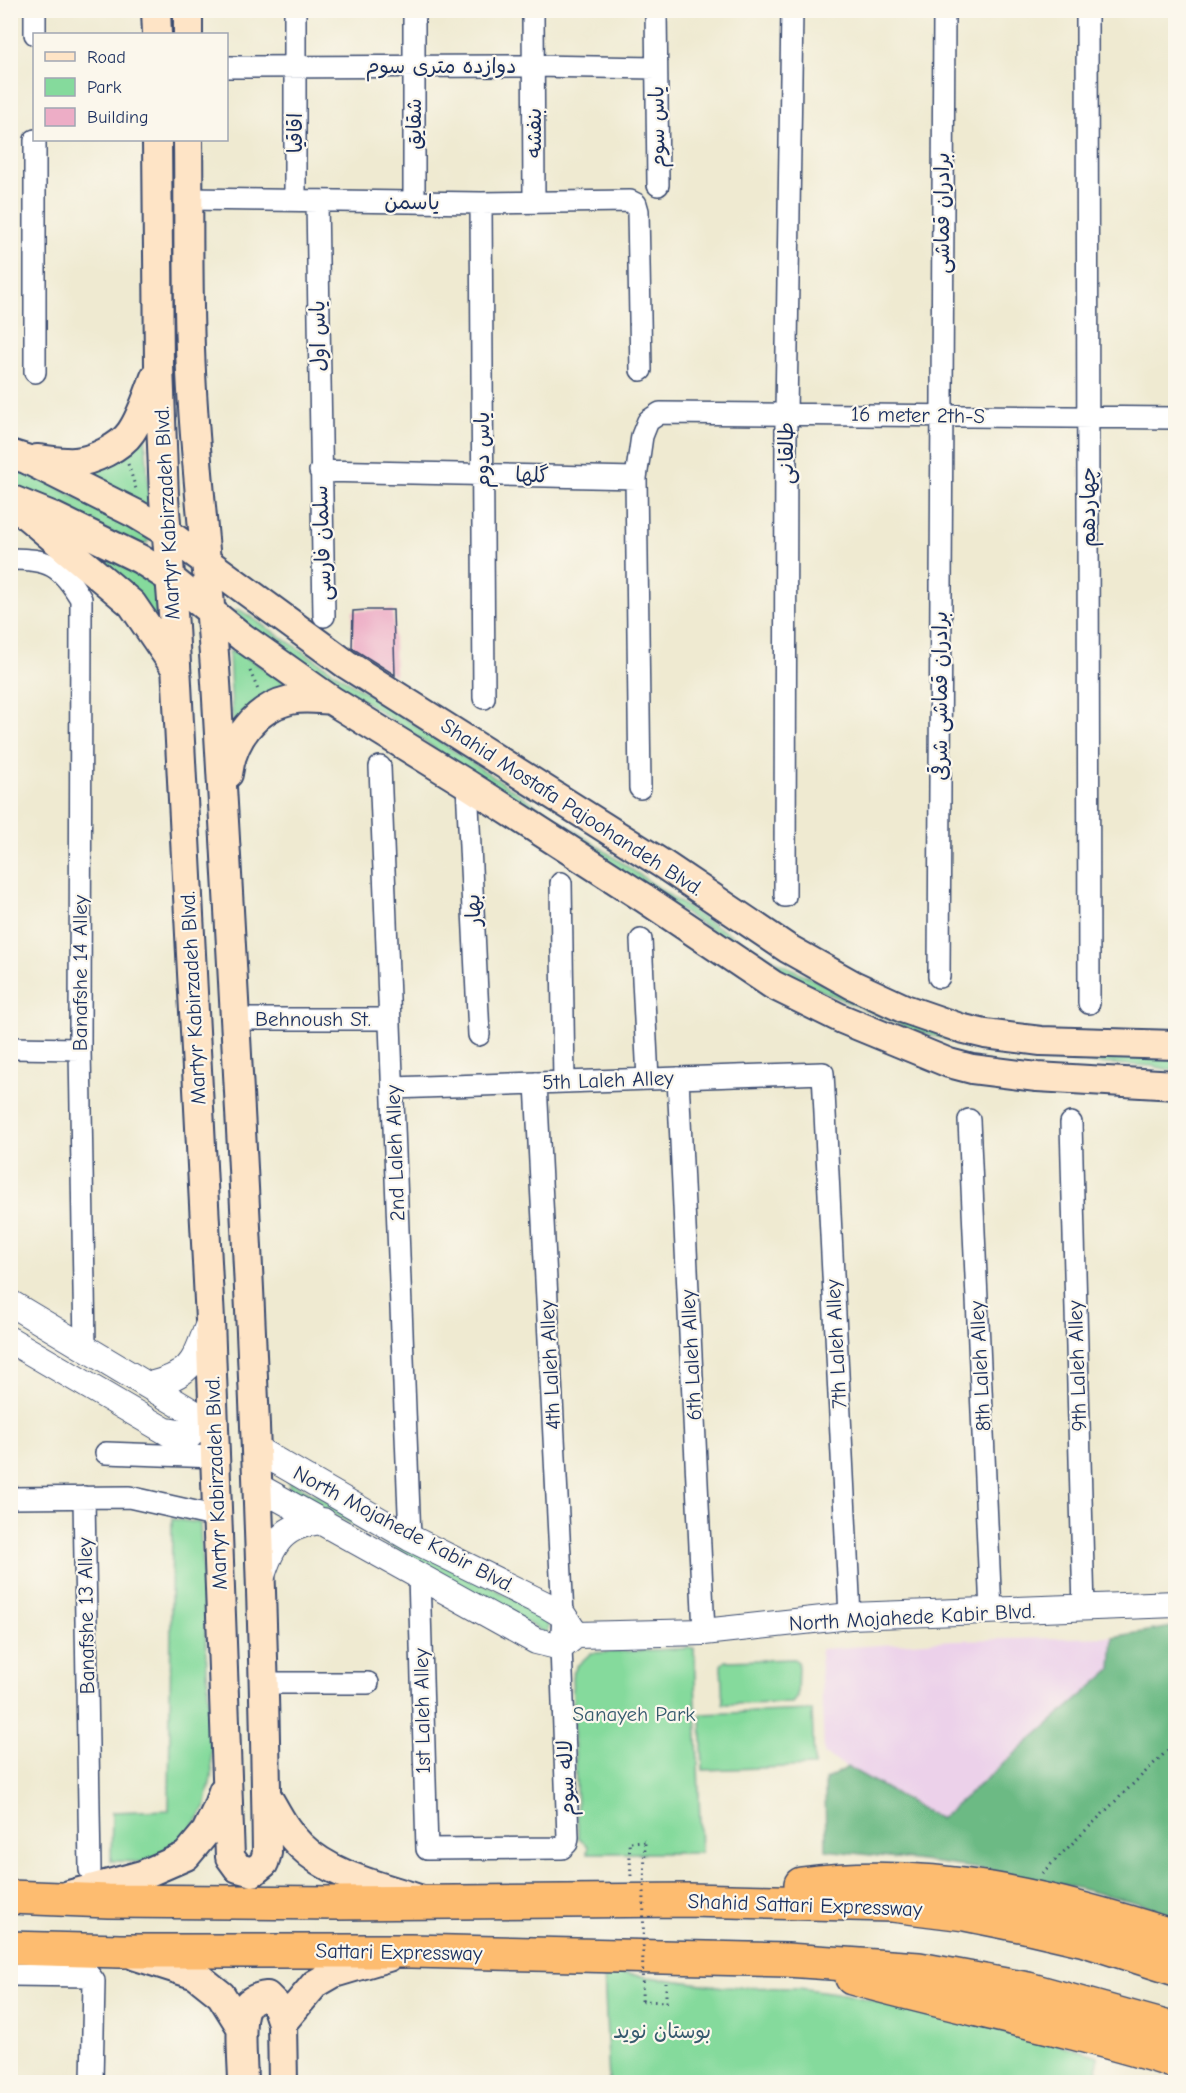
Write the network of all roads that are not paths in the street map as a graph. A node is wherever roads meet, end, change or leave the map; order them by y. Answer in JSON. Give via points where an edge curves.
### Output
{"nodes":[{"id":1,"x":35,"y":10,"type":"edge"},
{"id":2,"x":156,"y":10,"type":"edge"},
{"id":3,"x":188,"y":10,"type":"edge"},
{"id":4,"x":295,"y":10,"type":"edge"},
{"id":5,"x":414,"y":10,"type":"edge"},
{"id":6,"x":533,"y":10,"type":"edge"},
{"id":7,"x":656,"y":10,"type":"edge"},
{"id":8,"x":792,"y":10,"type":"edge"},
{"id":9,"x":944,"y":10,"type":"edge"},
{"id":10,"x":1087,"y":10,"type":"edge"},
{"id":11,"x":35,"y":33,"type":"edge"},
{"id":12,"x":157,"y":33,"type":"edge"},
{"id":13,"x":188,"y":33,"type":"edge"},
{"id":14,"x":294,"y":66,"type":"junction"},
{"id":15,"x":414,"y":66,"type":"junction"},
{"id":16,"x":533,"y":66,"type":"junction"},
{"id":17,"x":228,"y":67,"type":"edge"},
{"id":18,"x":656,"y":68,"type":"junction"},
{"id":19,"x":35,"y":141,"type":"edge"},
{"id":20,"x":158,"y":141,"type":"edge"},
{"id":21,"x":188,"y":141,"type":"edge"},
{"id":22,"x":658,"y":185,"type":"dead end"},
{"id":23,"x":188,"y":199,"type":"junction"},
{"id":24,"x":295,"y":200,"type":"junction"},
{"id":25,"x":316,"y":201,"type":"junction"},
{"id":26,"x":414,"y":201,"type":"junction"},
{"id":27,"x":534,"y":201,"type":"junction"},
{"id":28,"x":482,"y":203,"type":"junction"},
{"id":29,"x":159,"y":366,"type":"junction"},
{"id":30,"x":640,"y":370,"type":"dead end"},
{"id":31,"x":35,"y":372,"type":"dead end"},
{"id":32,"x":786,"y":414,"type":"junction"},
{"id":33,"x":941,"y":415,"type":"junction"},
{"id":34,"x":1088,"y":417,"type":"junction"},
{"id":35,"x":1176,"y":418,"type":"edge"},
{"id":36,"x":18,"y":456,"type":"edge"},
{"id":37,"x":320,"y":471,"type":"junction"},
{"id":38,"x":482,"y":473,"type":"junction"},
{"id":39,"x":636,"y":478,"type":"junction"},
{"id":40,"x":10,"y":501,"type":"edge"},
{"id":41,"x":166,"y":532,"type":"junction"},
{"id":42,"x":10,"y":559,"type":"edge"},
{"id":43,"x":206,"y":562,"type":"junction"},
{"id":44,"x":171,"y":579,"type":"junction"},
{"id":45,"x":211,"y":613,"type":"junction"},
{"id":46,"x":324,"y":616,"type":"dead end"},
{"id":47,"x":176,"y":668,"type":"junction"},
{"id":48,"x":484,"y":698,"type":"dead end"},
{"id":49,"x":332,"y":700,"type":"junction"},
{"id":50,"x":380,"y":767,"type":"dead end"},
{"id":51,"x":467,"y":784,"type":"junction"},
{"id":52,"x":640,"y":788,"type":"dead end"},
{"id":53,"x":224,"y":806,"type":"junction"},
{"id":54,"x":561,"y":883,"type":"dead end"},
{"id":55,"x":785,"y":896,"type":"dead end"},
{"id":56,"x":641,"y":940,"type":"dead end"},
{"id":57,"x":939,"y":977,"type":"dead end"},
{"id":58,"x":1089,"y":1003,"type":"dead end"},
{"id":59,"x":235,"y":1019,"type":"junction"},
{"id":60,"x":390,"y":1019,"type":"junction"},
{"id":61,"x":479,"y":1035,"type":"dead end"},
{"id":62,"x":1176,"y":1045,"type":"edge"},
{"id":63,"x":10,"y":1048,"type":"edge"},
{"id":64,"x":80,"y":1049,"type":"junction"},
{"id":65,"x":823,"y":1073,"type":"joint"},
{"id":66,"x":678,"y":1078,"type":"junction"},
{"id":67,"x":648,"y":1079,"type":"junction"},
{"id":68,"x":564,"y":1082,"type":"junction"},
{"id":69,"x":536,"y":1083,"type":"junction"},
{"id":70,"x":1176,"y":1085,"type":"edge"},
{"id":71,"x":393,"y":1088,"type":"junction"},
{"id":72,"x":969,"y":1120,"type":"dead end"},
{"id":73,"x":1071,"y":1123,"type":"dead end"},
{"id":74,"x":10,"y":1303,"type":"edge"},
{"id":75,"x":210,"y":1320,"type":"junction"},
{"id":76,"x":10,"y":1340,"type":"edge"},
{"id":77,"x":86,"y":1347,"type":"junction"},
{"id":78,"x":149,"y":1385,"type":"junction"},
{"id":79,"x":167,"y":1431,"type":"junction"},
{"id":80,"x":256,"y":1449,"type":"junction"},
{"id":81,"x":106,"y":1453,"type":"dead end"},
{"id":82,"x":215,"y":1457,"type":"junction"},
{"id":83,"x":257,"y":1486,"type":"junction"},
{"id":84,"x":84,"y":1497,"type":"junction"},
{"id":85,"x":10,"y":1498,"type":"edge"},
{"id":86,"x":218,"y":1517,"type":"junction"},
{"id":87,"x":323,"y":1521,"type":"junction"},
{"id":88,"x":410,"y":1538,"type":"junction"},
{"id":89,"x":419,"y":1576,"type":"junction"},
{"id":90,"x":260,"y":1585,"type":"junction"},
{"id":91,"x":1176,"y":1604,"type":"edge"},
{"id":92,"x":1084,"y":1609,"type":"junction"},
{"id":93,"x":992,"y":1612,"type":"junction"},
{"id":94,"x":850,"y":1616,"type":"junction"},
{"id":95,"x":567,"y":1632,"type":"junction"},
{"id":96,"x":704,"y":1632,"type":"junction"},
{"id":97,"x":262,"y":1683,"type":"junction"},
{"id":98,"x":368,"y":1683,"type":"dead end"},
{"id":99,"x":228,"y":1774,"type":"junction"},
{"id":100,"x":266,"y":1794,"type":"junction"},
{"id":101,"x":568,"y":1837,"type":"joint"},
{"id":102,"x":90,"y":1870,"type":"dead end"},
{"id":103,"x":10,"y":1897,"type":"edge"},
{"id":104,"x":59,"y":1898,"type":"junction"},
{"id":105,"x":689,"y":1899,"type":"junction"},
{"id":106,"x":426,"y":1902,"type":"junction"},
{"id":107,"x":1176,"y":1937,"type":"edge"},
{"id":108,"x":10,"y":1948,"type":"edge"},
{"id":109,"x":120,"y":1951,"type":"junction"},
{"id":110,"x":411,"y":1951,"type":"junction"},
{"id":111,"x":787,"y":1960,"type":"junction"},
{"id":112,"x":1176,"y":1969,"type":"edge"},
{"id":113,"x":10,"y":1975,"type":"edge"},
{"id":114,"x":282,"y":2023,"type":"junction"},
{"id":115,"x":241,"y":2027,"type":"junction"},
{"id":116,"x":1176,"y":2030,"type":"edge"},
{"id":117,"x":1176,"y":2062,"type":"edge"},
{"id":118,"x":92,"y":2082,"type":"edge"},
{"id":119,"x":243,"y":2082,"type":"edge"},
{"id":120,"x":283,"y":2082,"type":"edge"}],
"edges":[{"from":1,"to":11,"type":"street"},
{"from":2,"to":12,"type":"main road"},
{"from":3,"to":13,"type":"main road"},
{"from":4,"to":14,"type":"street","name":"اقاقیا"},
{"from":5,"to":15,"type":"street","name":"شقایق"},
{"from":6,"to":16,"type":"street","name":"بنفشه"},
{"from":7,"to":18,"type":"street","name":"یاس سوم"},
{"from":8,"to":32,"type":"street","name":"طالقانی"},
{"from":9,"to":33,"type":"street","name":"برادران قماشی"},
{"from":10,"to":34,"type":"street","name":"چهاردهم"},
{"from":14,"to":15,"type":"street","name":"دوازده متری سوم"},
{"from":14,"to":17,"type":"street","name":"دوازده متری سوم"},
{"from":14,"to":24,"type":"street","name":"اقاقیا"},
{"from":15,"to":16,"type":"street","name":"دوازده متری سوم"},
{"from":15,"to":26,"type":"street","name":"شقایق"},
{"from":16,"to":18,"type":"street","name":"دوازده متری سوم"},
{"from":16,"to":27,"type":"street","name":"بنفشه"},
{"from":18,"to":22,"type":"street","name":"یاس سوم"},
{"from":19,"to":31,"type":"street"},
{"from":20,"to":29,"type":"main road","name":"Martyr Kabirzadeh Blvd."},
{"from":21,"to":23,"type":"main road","name":"Martyr Kabirzadeh Blvd."},
{"from":23,"to":24,"type":"street","name":"یاسمن"},
{"from":23,"to":43,"type":"main road","name":"Martyr Kabirzadeh Blvd.","via":[[190,370]]},
{"from":24,"to":25,"type":"street","name":"یاسمن"},
{"from":25,"to":26,"type":"street","name":"یاسمن"},
{"from":25,"to":37,"type":"street","name":"یاس اول"},
{"from":26,"to":28,"type":"street","name":"یاسمن"},
{"from":27,"to":28,"type":"street","name":"یاسمن"},
{"from":27,"to":30,"type":"street","name":"یاسمن","via":[[636,204]]},
{"from":28,"to":38,"type":"street","name":"یاس دوم"},
{"from":29,"to":36,"type":"main road","via":[[131,434],[100,456],[74,462]]},
{"from":29,"to":41,"type":"main road","name":"Martyr Kabirzadeh Blvd."},
{"from":32,"to":33,"type":"street","name":"16 meter 2th-S"},
{"from":32,"to":39,"type":"street","name":"16 meter 2th-S","via":[[660,413],[648,421],[642,436]]},
{"from":32,"to":55,"type":"street","name":"طالقانی"},
{"from":33,"to":34,"type":"street","name":"16 meter 2th-S"},
{"from":33,"to":57,"type":"street","name":"برادران قماشی شرقی"},
{"from":34,"to":35,"type":"street","name":"16 meter 2th-S"},
{"from":34,"to":58,"type":"street","name":"چهاردهم"},
{"from":36,"to":41,"type":"main road","name":"Shahid Mostafa Pajoohandeh Blvd."},
{"from":37,"to":38,"type":"street","name":"گلها"},
{"from":37,"to":46,"type":"street","name":"سلمان فارسی"},
{"from":38,"to":39,"type":"street","name":"گلها"},
{"from":38,"to":48,"type":"street","name":"یاس دوم"},
{"from":39,"to":52,"type":"street"},
{"from":40,"to":44,"type":"main road","name":"Shahid Mostafa Pajoohandeh Blvd.","via":[[52,516],[140,559]]},
{"from":40,"to":47,"type":"main road","via":[[132,604]]},
{"from":41,"to":43,"type":"main road","name":"Shahid Mostafa Pajoohandeh Blvd."},
{"from":41,"to":44,"type":"main road","name":"Martyr Kabirzadeh Blvd."},
{"from":42,"to":64,"type":"street","name":"Banafshe 14 Alley","via":[[36,559],[49,564],[63,573],[81,599]]},
{"from":43,"to":45,"type":"main road","name":"Martyr Kabirzadeh Blvd."},
{"from":43,"to":62,"type":"main road","name":"Shahid Mostafa Pajoohandeh Blvd.","via":[[346,664],[787,948],[853,985],[905,1009],[986,1034],[1041,1041]]},
{"from":44,"to":45,"type":"main road","name":"Shahid Mostafa Pajoohandeh Blvd."},
{"from":44,"to":47,"type":"main road","name":"Martyr Kabirzadeh Blvd."},
{"from":45,"to":49,"type":"main road","name":"Shahid Mostafa Pajoohandeh Blvd."},
{"from":45,"to":53,"type":"main road","name":"Martyr Kabirzadeh Blvd."},
{"from":47,"to":75,"type":"main road","name":"Martyr Kabirzadeh Blvd."},
{"from":49,"to":51,"type":"main road","name":"Shahid Mostafa Pajoohandeh Blvd."},
{"from":49,"to":53,"type":"main road","via":[[292,700],[255,719],[237,740],[229,765]]},
{"from":50,"to":60,"type":"street","name":"2nd Laleh Alley"},
{"from":51,"to":61,"type":"street","name":"بهار"},
{"from":51,"to":70,"type":"main road","name":"Shahid Mostafa Pajoohandeh Blvd.","via":[[773,984],[842,1019],[972,1069]]},
{"from":53,"to":59,"type":"main road","name":"Martyr Kabirzadeh Blvd."},
{"from":54,"to":68,"type":"street"},
{"from":56,"to":67,"type":"street"},
{"from":59,"to":60,"type":"street","name":"Behnoush St."},
{"from":59,"to":80,"type":"main road","name":"Martyr Kabirzadeh Blvd."},
{"from":60,"to":71,"type":"street","name":"2nd Laleh Alley"},
{"from":63,"to":64,"type":"street"},
{"from":64,"to":77,"type":"street","name":"Banafshe 14 Alley"},
{"from":65,"to":66,"type":"street","name":"5th Laleh Alley"},
{"from":65,"to":94,"type":"street","name":"7th Laleh Alley"},
{"from":66,"to":67,"type":"street","name":"5th Laleh Alley"},
{"from":66,"to":96,"type":"street","name":"6th Laleh Alley"},
{"from":67,"to":68,"type":"street","name":"5th Laleh Alley"},
{"from":68,"to":69,"type":"street","name":"5th Laleh Alley"},
{"from":69,"to":71,"type":"street","name":"5th Laleh Alley"},
{"from":69,"to":95,"type":"street","name":"4th Laleh Alley"},
{"from":71,"to":88,"type":"street","name":"2nd Laleh Alley"},
{"from":72,"to":93,"type":"street","name":"8th Laleh Alley"},
{"from":73,"to":92,"type":"street","name":"9th Laleh Alley"},
{"from":74,"to":77,"type":"street"},
{"from":75,"to":78,"type":"street","via":[[188,1369]]},
{"from":75,"to":82,"type":"main road","name":"Martyr Kabirzadeh Blvd."},
{"from":76,"to":79,"type":"street"},
{"from":77,"to":78,"type":"street"},
{"from":78,"to":79,"type":"street","via":[[196,1417],[190,1435]]},
{"from":79,"to":82,"type":"street"},
{"from":80,"to":83,"type":"main road","name":"Martyr Kabirzadeh Blvd."},
{"from":80,"to":88,"type":"street","name":"North Mojahede Kabir Blvd."},
{"from":81,"to":82,"type":"street"},
{"from":82,"to":86,"type":"main road","name":"Martyr Kabirzadeh Blvd."},
{"from":83,"to":87,"type":"street","name":"North Mojahede Kabir Blvd."},
{"from":83,"to":90,"type":"main road","name":"Martyr Kabirzadeh Blvd."},
{"from":84,"to":85,"type":"street"},
{"from":84,"to":86,"type":"street","via":[[129,1497]]},
{"from":84,"to":102,"type":"street","name":"Banafshe 13 Alley"},
{"from":86,"to":99,"type":"main road","name":"Martyr Kabirzadeh Blvd."},
{"from":87,"to":89,"type":"street","name":"North Mojahede Kabir Blvd."},
{"from":87,"to":90,"type":"street","via":[[293,1528],[279,1539],[268,1555]]},
{"from":88,"to":95,"type":"street","name":"North Mojahede Kabir Blvd.","via":[[546,1605]]},
{"from":89,"to":95,"type":"street","name":"North Mojahede Kabir Blvd.","via":[[549,1646]]},
{"from":89,"to":101,"type":"street","name":"1st Laleh Alley","via":[[427,1850],[562,1848]]},
{"from":90,"to":97,"type":"main road","name":"Martyr Kabirzadeh Blvd."},
{"from":91,"to":92,"type":"street","name":"North Mojahede Kabir Blvd."},
{"from":92,"to":93,"type":"street","name":"North Mojahede Kabir Blvd."},
{"from":93,"to":94,"type":"street","name":"North Mojahede Kabir Blvd."},
{"from":94,"to":96,"type":"street","name":"North Mojahede Kabir Blvd."},
{"from":95,"to":96,"type":"street","name":"North Mojahede Kabir Blvd."},
{"from":95,"to":101,"type":"street","name":"لاله سوم"},
{"from":97,"to":98,"type":"street"},
{"from":97,"to":100,"type":"main road","name":"Martyr Kabirzadeh Blvd."},
{"from":99,"to":100,"type":"main road","name":"Martyr Kabirzadeh Blvd.","via":[[230,1857],[238,1868],[253,1872],[264,1863]]},
{"from":99,"to":104,"type":"main road","via":[[206,1832],[186,1856],[142,1875]]},
{"from":100,"to":106,"type":"main road","via":[[290,1834],[314,1857],[337,1870]]},
{"from":103,"to":104,"type":"highway"},
{"from":104,"to":106,"type":"highway"},
{"from":105,"to":106,"type":"highway","name":"Shahid Sattari Expressway"},
{"from":105,"to":107,"type":"highway","via":[[834,1880],[957,1882],[1103,1913]]},
{"from":105,"to":112,"type":"highway","name":"Shahid Sattari Expressway","via":[[892,1905],[965,1914],[1085,1940]]},
{"from":108,"to":109,"type":"highway","name":"Sattari Expressway"},
{"from":109,"to":110,"type":"highway","name":"Sattari Expressway"},
{"from":109,"to":115,"type":"main road","via":[[196,1975],[221,1995]]},
{"from":110,"to":111,"type":"highway","name":"Sattari Expressway"},
{"from":110,"to":114,"type":"main road","via":[[334,1972],[315,1984]]},
{"from":111,"to":116,"type":"highway","via":[[919,1969],[1028,1989]]},
{"from":111,"to":117,"type":"highway"},
{"from":113,"to":118,"type":"street","via":[[84,1975],[94,1981]]},
{"from":114,"to":115,"type":"main road","via":[[276,2005],[267,1996],[255,1998],[245,2007]]},
{"from":114,"to":120,"type":"main road"},
{"from":115,"to":119,"type":"main road"}]}
